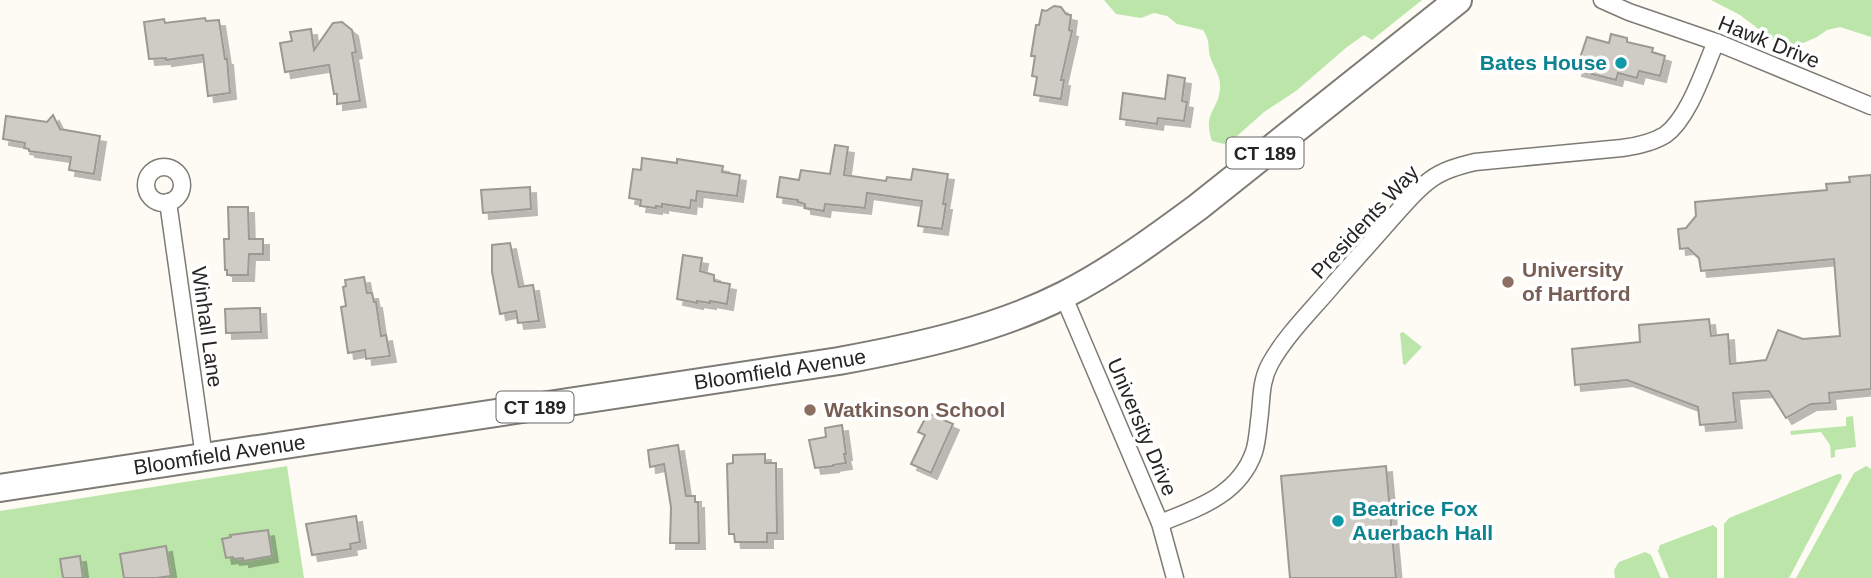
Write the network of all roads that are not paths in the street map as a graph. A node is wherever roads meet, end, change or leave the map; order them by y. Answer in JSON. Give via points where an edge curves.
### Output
{"nodes":[{"id":1,"x":1458,"y":0,"type":"edge"},
{"id":2,"x":1602,"y":0,"type":"edge"},
{"id":3,"x":1633,"y":0,"type":"edge"},
{"id":4,"x":1651,"y":19,"type":"junction"},
{"id":5,"x":1716,"y":42,"type":"junction"},
{"id":6,"x":1871,"y":106,"type":"edge"},
{"id":7,"x":168,"y":202,"type":"dead end"},
{"id":8,"x":1063,"y":295,"type":"junction"},
{"id":9,"x":204,"y":457,"type":"junction"},
{"id":10,"x":0,"y":488,"type":"edge"},
{"id":11,"x":1160,"y":523,"type":"junction"},
{"id":12,"x":1175,"y":578,"type":"edge"}],
"edges":[{"from":1,"to":8,"type":"main road","name":"Bloomfield Avenue","number":"CT 189","via":[[1189,213]]},
{"from":2,"to":4,"type":"street","name":"Hawk Drive"},
{"from":3,"to":4,"type":"street","name":"Hawk Drive"},
{"from":4,"to":5,"type":"street","name":"Hawk Drive"},
{"from":5,"to":6,"type":"street","name":"Hawk Drive"},
{"from":5,"to":11,"type":"street","name":"Presidents Way","via":[[1686,110],[1673,128],[1656,140],[1622,148],[1475,162],[1430,179],[1270,363],[1260,395],[1254,451],[1241,474],[1214,500]]},
{"from":7,"to":9,"type":"street","name":"Winhall Lane"},
{"from":8,"to":9,"type":"main road","name":"Bloomfield Avenue","number":"CT 189","via":[[980,328],[860,357]]},
{"from":8,"to":11,"type":"street","name":"University Drive"},
{"from":9,"to":10,"type":"main road","name":"Bloomfield Avenue","number":"CT 189"},
{"from":11,"to":12,"type":"street","name":"University Drive"}]}
